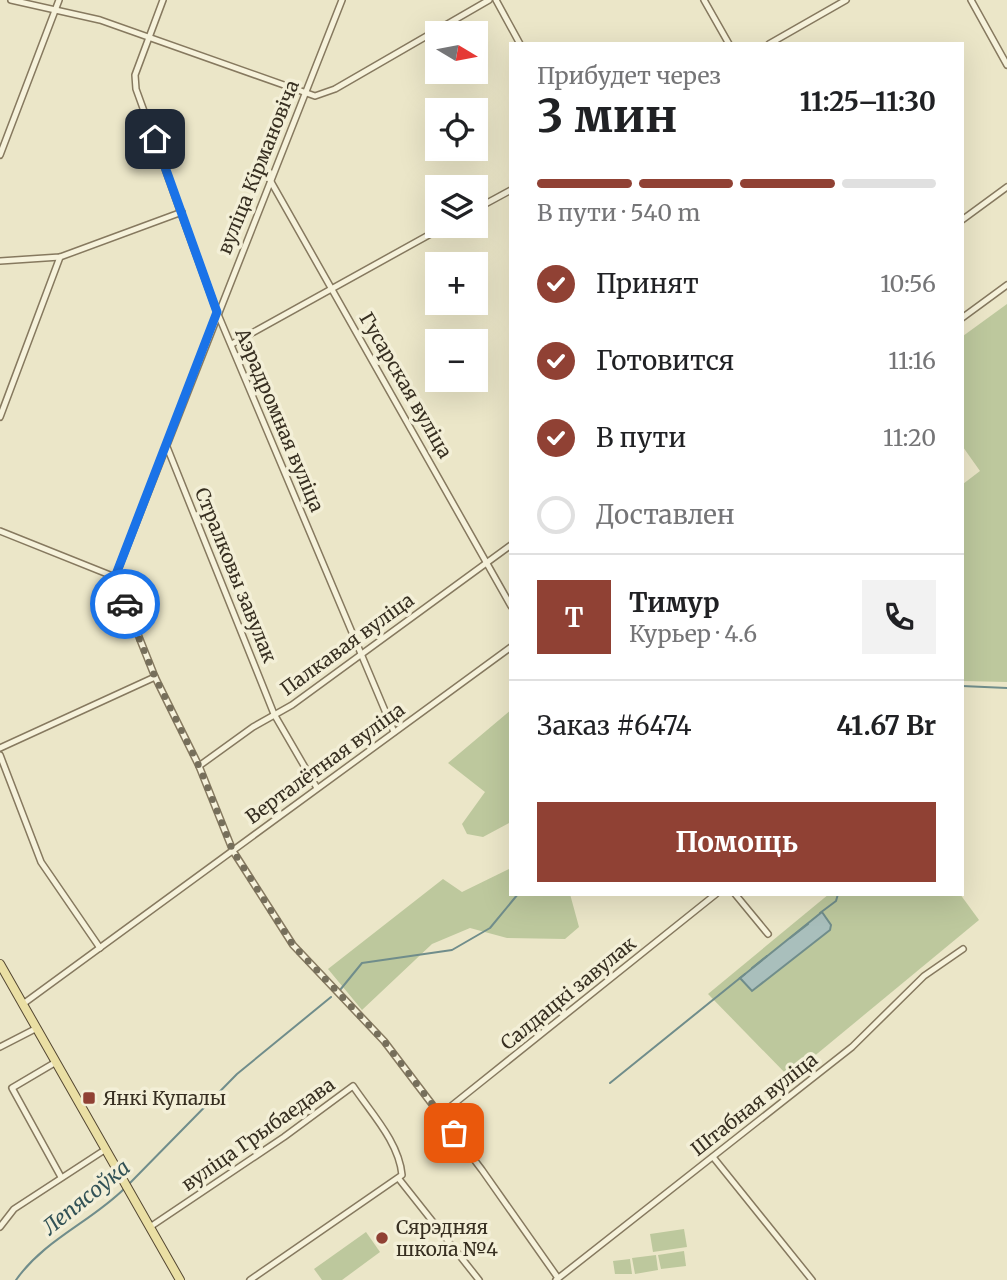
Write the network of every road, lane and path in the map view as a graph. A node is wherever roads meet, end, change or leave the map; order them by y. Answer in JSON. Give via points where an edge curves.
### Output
{"nodes":[{"id":1,"x":12,"y":0,"type":"edge"},
{"id":2,"x":59,"y":0,"type":"edge"},
{"id":3,"x":163,"y":0,"type":"edge"},
{"id":4,"x":342,"y":0,"type":"edge"},
{"id":5,"x":489,"y":0,"type":"edge"},
{"id":6,"x":496,"y":0,"type":"edge"},
{"id":7,"x":704,"y":0,"type":"edge"},
{"id":8,"x":846,"y":0,"type":"edge"},
{"id":9,"x":971,"y":0,"type":"edge"},
{"id":10,"x":56,"y":9,"type":"junction"},
{"id":11,"x":148,"y":37,"type":"junction"},
{"id":12,"x":519,"y":42,"type":"edge"},
{"id":13,"x":728,"y":42,"type":"edge"},
{"id":14,"x":772,"y":42,"type":"edge"},
{"id":15,"x":1007,"y":65,"type":"edge"},
{"id":16,"x":304,"y":94,"type":"junction"},
{"id":17,"x":0,"y":155,"type":"edge"},
{"id":18,"x":271,"y":180,"type":"junction"},
{"id":19,"x":1007,"y":187,"type":"edge"},
{"id":20,"x":509,"y":191,"type":"edge"},
{"id":21,"x":488,"y":202,"type":"edge"},
{"id":22,"x":182,"y":212,"type":"junction"},
{"id":23,"x":964,"y":219,"type":"edge"},
{"id":24,"x":425,"y":237,"type":"edge"},
{"id":25,"x":60,"y":257,"type":"junction"},
{"id":26,"x":0,"y":261,"type":"edge"},
{"id":27,"x":1007,"y":285,"type":"edge"},
{"id":28,"x":333,"y":288,"type":"junction"},
{"id":29,"x":217,"y":312,"type":"junction"},
{"id":30,"x":964,"y":317,"type":"edge"},
{"id":31,"x":232,"y":344,"type":"junction"},
{"id":32,"x":0,"y":417,"type":"edge"},
{"id":33,"x":167,"y":447,"type":"junction"},
{"id":34,"x":0,"y":531,"type":"edge"},
{"id":35,"x":509,"y":546,"type":"edge"},
{"id":36,"x":486,"y":563,"type":"junction"},
{"id":37,"x":115,"y":577,"type":"junction"},
{"id":38,"x":509,"y":603,"type":"edge"},
{"id":39,"x":509,"y":648,"type":"edge"},
{"id":40,"x":361,"y":655,"type":"junction"},
{"id":41,"x":155,"y":677,"type":"junction"},
{"id":42,"x":274,"y":714,"type":"junction"},
{"id":43,"x":394,"y":732,"type":"junction"},
{"id":44,"x":0,"y":748,"type":"edge"},
{"id":45,"x":0,"y":755,"type":"edge"},
{"id":46,"x":199,"y":766,"type":"junction"},
{"id":47,"x":317,"y":788,"type":"junction"},
{"id":48,"x":233,"y":851,"type":"junction"},
{"id":49,"x":714,"y":896,"type":"edge"},
{"id":50,"x":737,"y":896,"type":"edge"},
{"id":51,"x":768,"y":934,"type":"dead end"},
{"id":52,"x":100,"y":948,"type":"junction"},
{"id":53,"x":963,"y":949,"type":"dead end"},
{"id":54,"x":0,"y":964,"type":"edge"},
{"id":55,"x":23,"y":1004,"type":"junction"},
{"id":56,"x":37,"y":1028,"type":"junction"},
{"id":57,"x":0,"y":1046,"type":"edge"},
{"id":58,"x":56,"y":1062,"type":"junction"},
{"id":59,"x":440,"y":1115,"type":"junction"},
{"id":60,"x":106,"y":1149,"type":"junction"},
{"id":61,"x":713,"y":1157,"type":"junction"},
{"id":62,"x":61,"y":1177,"type":"junction"},
{"id":63,"x":399,"y":1180,"type":"junction"},
{"id":64,"x":0,"y":1227,"type":"edge"},
{"id":65,"x":149,"y":1227,"type":"junction"},
{"id":66,"x":557,"y":1279,"type":"edge"},
{"id":67,"x":180,"y":1280,"type":"edge"},
{"id":68,"x":250,"y":1280,"type":"edge"},
{"id":69,"x":479,"y":1280,"type":"edge"},
{"id":70,"x":812,"y":1280,"type":"edge"}],
"edges":[{"from":1,"to":10,"type":"street"},
{"from":2,"to":10,"type":"street"},
{"from":3,"to":11,"type":"street","name":"Аэрадромная вуліца"},
{"from":4,"to":16,"type":"street","name":"вуліца Кірмановіча"},
{"from":5,"to":16,"type":"street","via":[[335,89],[315,96]]},
{"from":6,"to":12,"type":"street"},
{"from":7,"to":13,"type":"street"},
{"from":8,"to":14,"type":"street"},
{"from":9,"to":15,"type":"street"},
{"from":10,"to":11,"type":"street"},
{"from":10,"to":17,"type":"street"},
{"from":11,"to":16,"type":"street"},
{"from":11,"to":22,"type":"street","name":"Аэрадромная вуліца","via":[[135,82]]},
{"from":16,"to":18,"type":"street","name":"вуліца Кірмановіча"},
{"from":18,"to":28,"type":"street","name":"Гусарская вуліца"},
{"from":18,"to":29,"type":"street","name":"вуліца Кірмановіча"},
{"from":19,"to":23,"type":"street"},
{"from":20,"to":21,"type":"street"},
{"from":22,"to":25,"type":"street"},
{"from":22,"to":29,"type":"street","name":"Аэрадромная вуліца"},
{"from":24,"to":28,"type":"street"},
{"from":25,"to":26,"type":"street"},
{"from":25,"to":32,"type":"street"},
{"from":27,"to":30,"type":"street"},
{"from":28,"to":31,"type":"street"},
{"from":28,"to":36,"type":"street","name":"Гусарская вуліца"},
{"from":29,"to":31,"type":"street","name":"Аэрадромная вуліца"},
{"from":29,"to":33,"type":"street","name":"вуліца Кірмановіча"},
{"from":31,"to":40,"type":"street","name":"Аэрадромная вуліца"},
{"from":33,"to":37,"type":"street","name":"вуліца Кірмановіча"},
{"from":33,"to":42,"type":"street","name":"Стралковы завулак"},
{"from":34,"to":37,"type":"street"},
{"from":35,"to":36,"type":"street","name":"Палкавая вуліца"},
{"from":36,"to":38,"type":"street","name":"Гусарская вуліца"},
{"from":36,"to":40,"type":"street","name":"Палкавая вуліца"},
{"from":37,"to":41,"type":"street"},
{"from":39,"to":43,"type":"street","name":"Верталётная вуліца"},
{"from":40,"to":42,"type":"street","name":"Палкавая вуліца"},
{"from":40,"to":43,"type":"street","name":"Аэрадромная вуліца"},
{"from":41,"to":44,"type":"street"},
{"from":41,"to":46,"type":"street"},
{"from":42,"to":46,"type":"street","name":"Палкавая вуліца"},
{"from":42,"to":47,"type":"street","name":"Стралковы завулак"},
{"from":43,"to":47,"type":"street","name":"Верталётная вуліца"},
{"from":45,"to":52,"type":"street","via":[[41,862]]},
{"from":46,"to":48,"type":"street"},
{"from":47,"to":48,"type":"street","name":"Верталётная вуліца"},
{"from":48,"to":52,"type":"street","name":"Верталётная вуліца"},
{"from":48,"to":59,"type":"street","name":"Штабная вуліца","via":[[293,945],[384,1041]]},
{"from":49,"to":59,"type":"street","name":"Салдацкі завулак"},
{"from":50,"to":51,"type":"street"},
{"from":52,"to":55,"type":"street","name":"Верталётная вуліца"},
{"from":53,"to":61,"type":"street","name":"Штабная вуліца","via":[[924,976],[852,1046]]},
{"from":54,"to":55,"type":"main road"},
{"from":55,"to":56,"type":"main road"},
{"from":56,"to":57,"type":"street"},
{"from":56,"to":58,"type":"main road"},
{"from":58,"to":60,"type":"main road"},
{"from":58,"to":62,"type":"street","via":[[12,1088]]},
{"from":59,"to":66,"type":"street","name":"Штабная вуліца"},
{"from":60,"to":62,"type":"street"},
{"from":60,"to":65,"type":"main road"},
{"from":61,"to":66,"type":"street","name":"Штабная вуліца"},
{"from":61,"to":70,"type":"street"},
{"from":62,"to":64,"type":"street","via":[[14,1209]]},
{"from":63,"to":65,"type":"street","name":"вуліца Грыбаедава","via":[[401,1160],[353,1087]]},
{"from":63,"to":68,"type":"street"},
{"from":63,"to":69,"type":"street"},
{"from":65,"to":67,"type":"main road"}]}
